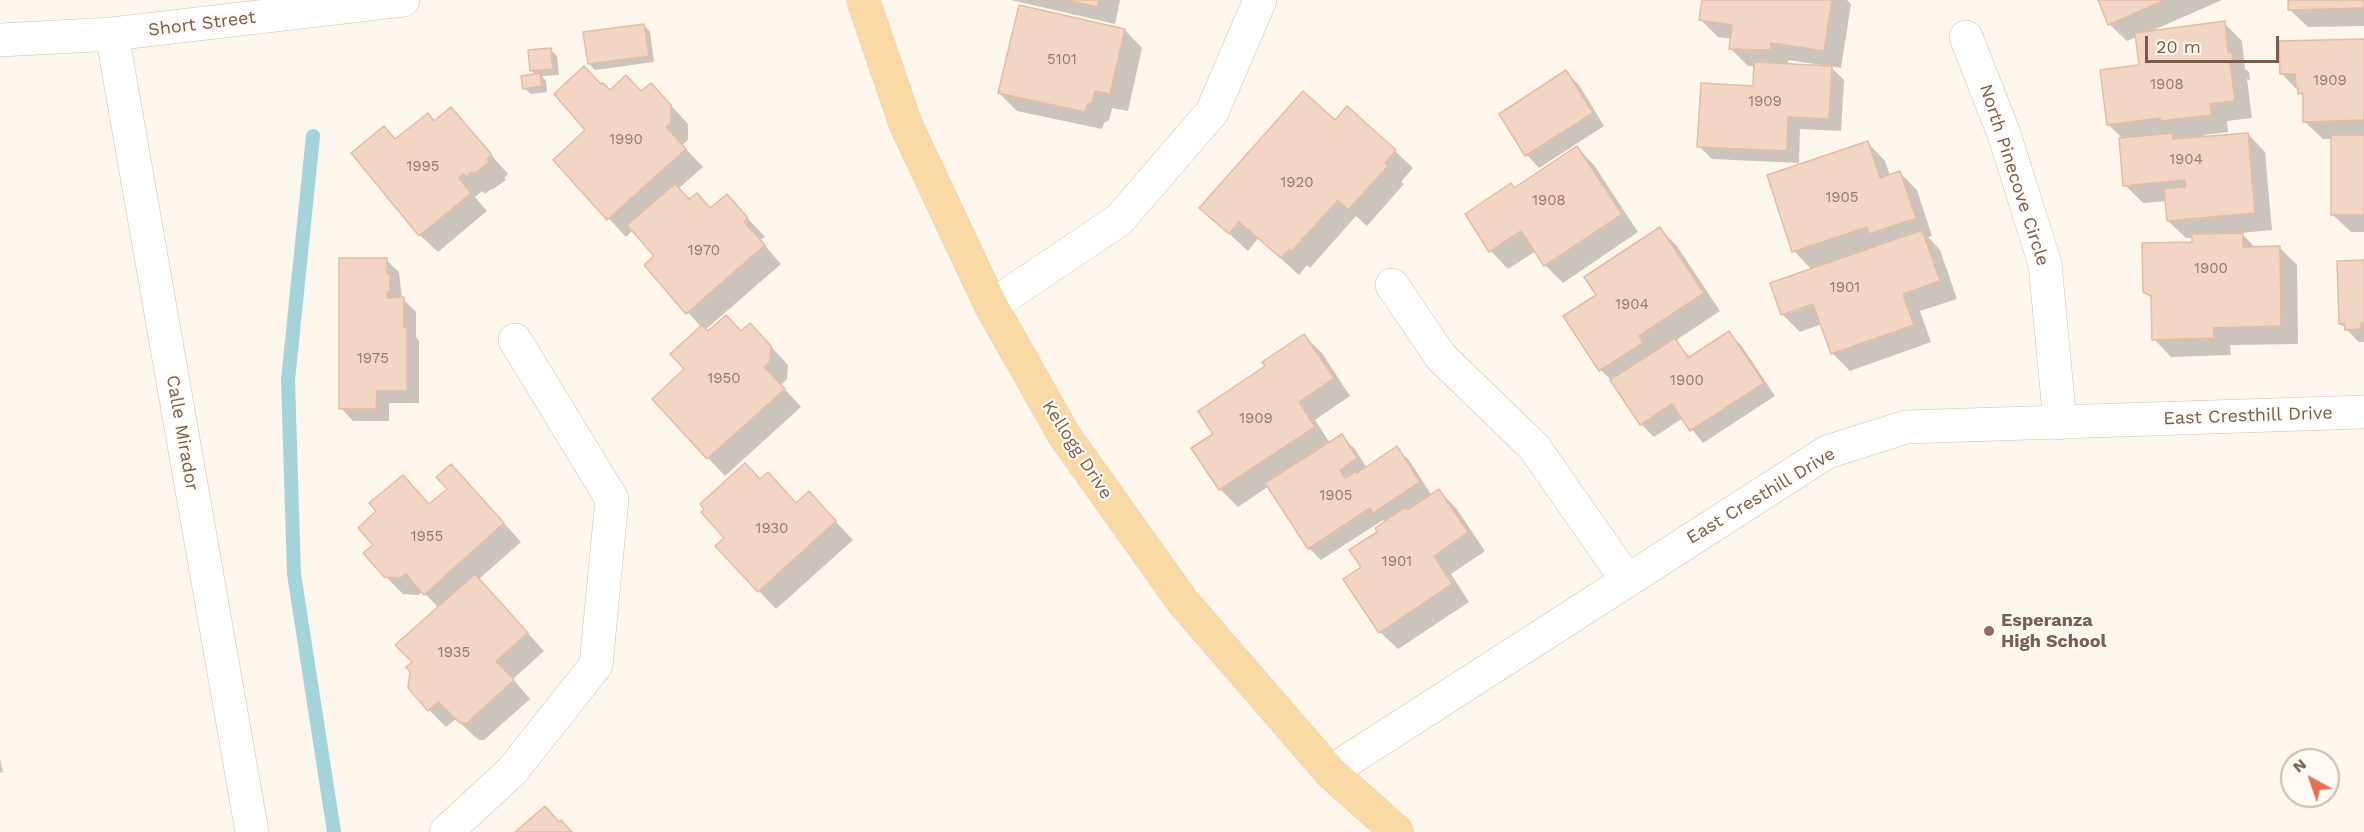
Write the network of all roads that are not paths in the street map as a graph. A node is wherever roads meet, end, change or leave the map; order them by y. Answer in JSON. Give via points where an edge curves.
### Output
{"nodes":[{"id":1,"x":403,"y":0,"type":"edge"},
{"id":2,"x":863,"y":0,"type":"edge"},
{"id":3,"x":1260,"y":0,"type":"edge"},
{"id":4,"x":112,"y":34,"type":"junction"},
{"id":5,"x":1966,"y":37,"type":"dead end"},
{"id":6,"x":0,"y":40,"type":"edge"},
{"id":7,"x":1392,"y":285,"type":"dead end"},
{"id":8,"x":991,"y":306,"type":"junction"},
{"id":9,"x":516,"y":340,"type":"dead end"},
{"id":10,"x":2364,"y":412,"type":"edge"},
{"id":11,"x":2060,"y":423,"type":"junction"},
{"id":12,"x":1627,"y":580,"type":"junction"},
{"id":13,"x":1330,"y":772,"type":"junction"},
{"id":14,"x":252,"y":832,"type":"edge"},
{"id":15,"x":446,"y":832,"type":"edge"},
{"id":16,"x":1397,"y":832,"type":"edge"}],
"edges":[{"from":1,"to":4,"type":"street","name":"Short Street"},
{"from":2,"to":8,"type":"main road","name":"Kellogg Drive","via":[[906,125]]},
{"from":3,"to":8,"type":"street","via":[[1212,112],[1119,220]]},
{"from":4,"to":6,"type":"street","name":"Short Street"},
{"from":4,"to":14,"type":"street","name":"Calle Mirador"},
{"from":5,"to":11,"type":"street","name":"North Pinecove Circle","via":[[2004,134],[2045,264]]},
{"from":7,"to":12,"type":"street","via":[[1441,357],[1534,447]]},
{"from":8,"to":13,"type":"main road","name":"Kellogg Drive","via":[[1064,435],[1183,602]]},
{"from":9,"to":15,"type":"street","via":[[612,499],[596,665],[512,771]]},
{"from":10,"to":11,"type":"street","name":"East Cresthill Drive"},
{"from":11,"to":12,"type":"street","name":"East Cresthill Drive","via":[[1906,427],[1827,452]]},
{"from":12,"to":13,"type":"street","name":"East Cresthill Drive"},
{"from":13,"to":16,"type":"main road","name":"Kellogg Drive"}]}
